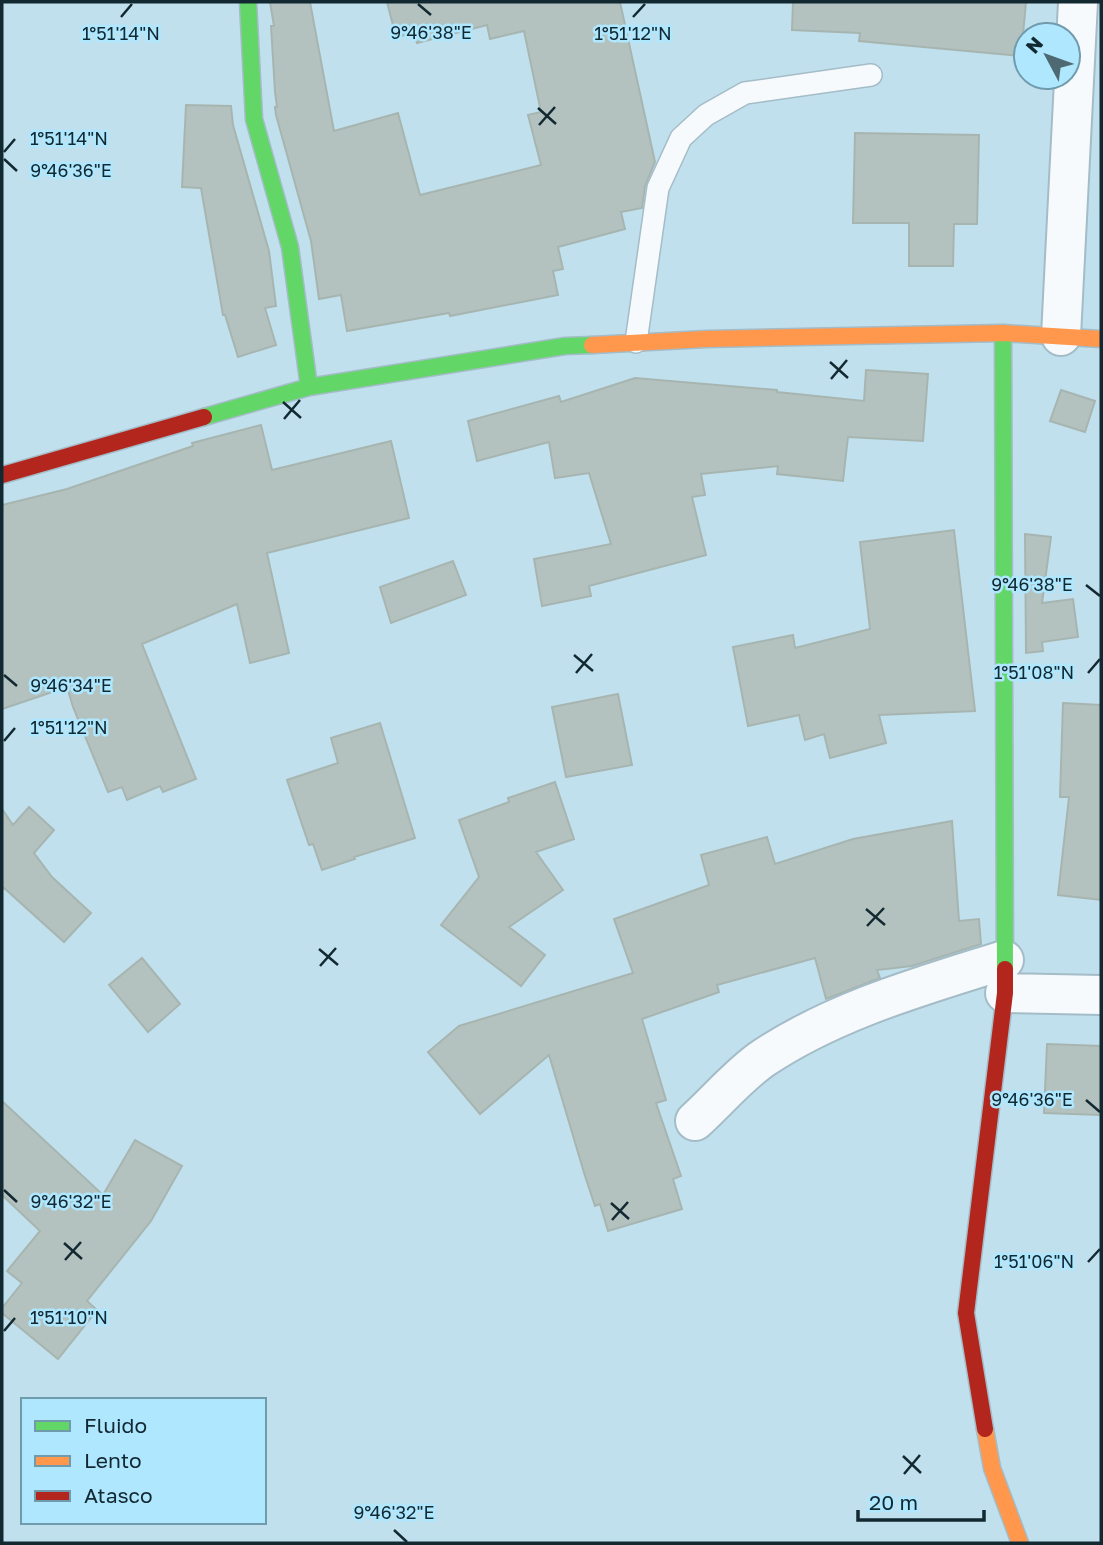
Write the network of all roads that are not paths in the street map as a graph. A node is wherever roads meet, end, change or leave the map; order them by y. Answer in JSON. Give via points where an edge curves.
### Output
{"nodes":[{"id":1,"x":248,"y":2,"type":"edge"},
{"id":2,"x":1078,"y":2,"type":"edge"},
{"id":3,"x":872,"y":75,"type":"dead end"},
{"id":4,"x":1003,"y":334,"type":"junction"},
{"id":5,"x":1061,"y":336,"type":"junction"},
{"id":6,"x":1101,"y":339,"type":"edge"},
{"id":7,"x":636,"y":342,"type":"junction"},
{"id":8,"x":309,"y":387,"type":"junction"},
{"id":9,"x":2,"y":475,"type":"edge"},
{"id":10,"x":1004,"y":976,"type":"junction"},
{"id":11,"x":1101,"y":995,"type":"edge"},
{"id":12,"x":695,"y":1121,"type":"dead end"},
{"id":13,"x":1020,"y":1543,"type":"edge"}],
"edges":[{"from":1,"to":8,"type":"street","via":[[254,119],[290,247]]},
{"from":2,"to":5,"type":"street"},
{"from":3,"to":7,"type":"lane","via":[[745,93],[706,114],[681,138],[658,188]]},
{"from":4,"to":5,"type":"street"},
{"from":4,"to":7,"type":"street"},
{"from":4,"to":10,"type":"street"},
{"from":5,"to":6,"type":"street"},
{"from":7,"to":8,"type":"street","via":[[565,346]]},
{"from":8,"to":9,"type":"street"},
{"from":10,"to":11,"type":"street"},
{"from":10,"to":12,"type":"street","via":[[915,988],[831,1020],[761,1060]]},
{"from":10,"to":13,"type":"street","via":[[966,1313],[992,1468]]}]}
